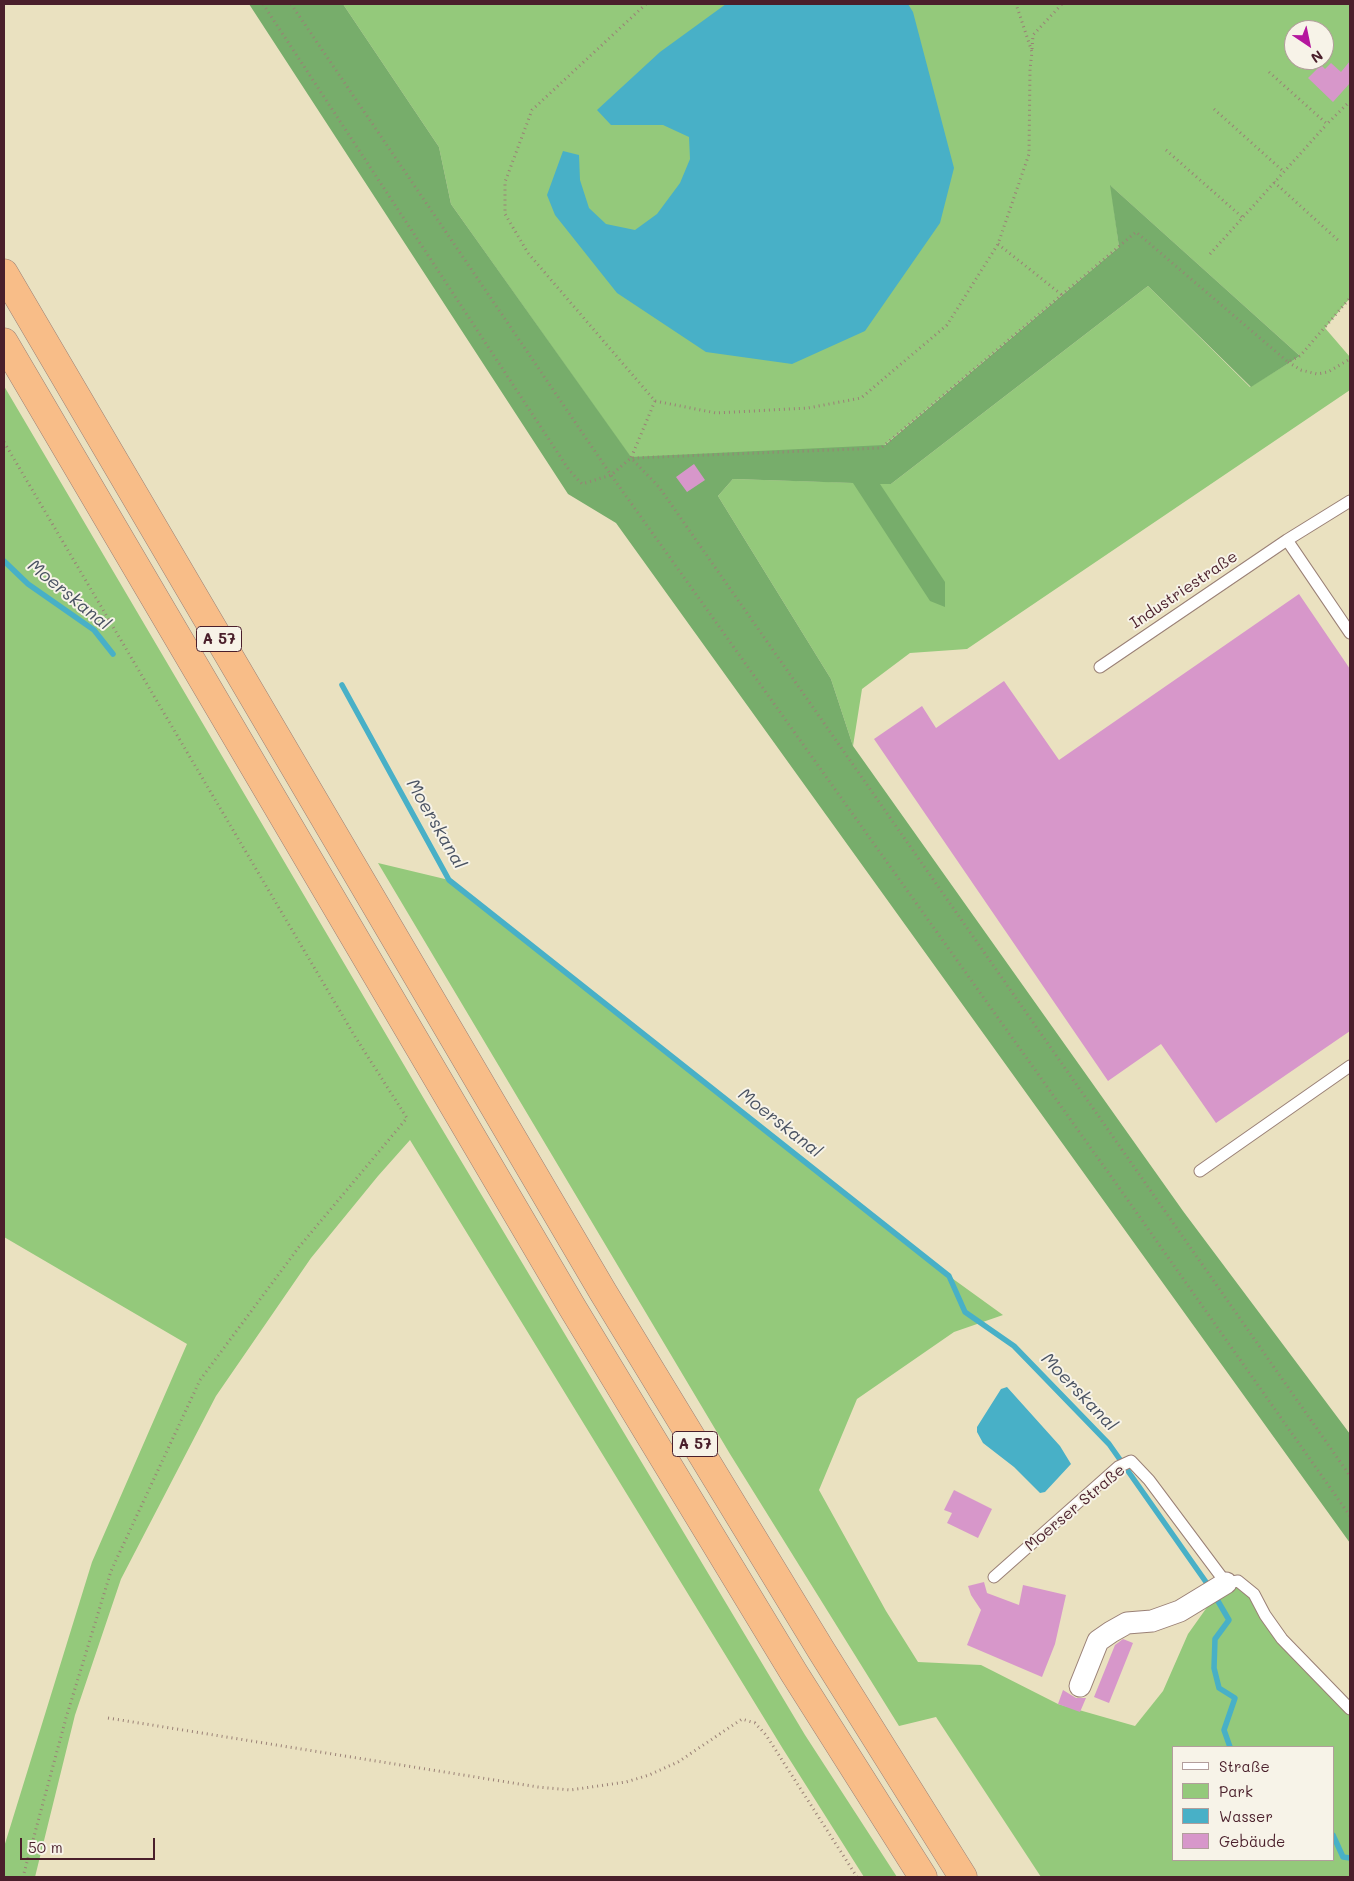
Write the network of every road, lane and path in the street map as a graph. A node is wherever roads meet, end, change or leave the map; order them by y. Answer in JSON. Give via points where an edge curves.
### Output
{"nodes":[{"id":1,"x":263,"y":4,"type":"edge"},
{"id":2,"x":291,"y":4,"type":"edge"},
{"id":3,"x":646,"y":4,"type":"edge"},
{"id":4,"x":1016,"y":4,"type":"edge"},
{"id":5,"x":1062,"y":4,"type":"edge"},
{"id":6,"x":1032,"y":52,"type":"junction"},
{"id":7,"x":1269,"y":72,"type":"dead end"},
{"id":8,"x":1350,"y":105,"type":"edge"},
{"id":9,"x":1214,"y":110,"type":"dead end"},
{"id":10,"x":1327,"y":124,"type":"junction"},
{"id":11,"x":1166,"y":150,"type":"dead end"},
{"id":12,"x":1283,"y":171,"type":"junction"},
{"id":13,"x":1274,"y":182,"type":"junction"},
{"id":14,"x":1242,"y":217,"type":"junction"},
{"id":15,"x":1339,"y":241,"type":"dead end"},
{"id":16,"x":998,"y":244,"type":"junction"},
{"id":17,"x":1210,"y":254,"type":"dead end"},
{"id":18,"x":4,"y":273,"type":"edge"},
{"id":19,"x":1062,"y":295,"type":"junction"},
{"id":20,"x":1350,"y":298,"type":"edge"},
{"id":21,"x":4,"y":342,"type":"edge"},
{"id":22,"x":1350,"y":359,"type":"edge"},
{"id":23,"x":1288,"y":362,"type":"junction"},
{"id":24,"x":655,"y":400,"type":"junction"},
{"id":25,"x":4,"y":442,"type":"edge"},
{"id":26,"x":631,"y":458,"type":"junction"},
{"id":27,"x":611,"y":474,"type":"junction"},
{"id":28,"x":1350,"y":501,"type":"edge"},
{"id":29,"x":1287,"y":540,"type":"junction"},
{"id":30,"x":1350,"y":633,"type":"edge"},
{"id":31,"x":1100,"y":667,"type":"dead end"},
{"id":32,"x":1350,"y":1066,"type":"edge"},
{"id":33,"x":1200,"y":1171,"type":"dead end"},
{"id":34,"x":1350,"y":1476,"type":"edge"},
{"id":35,"x":1350,"y":1516,"type":"edge"},
{"id":36,"x":994,"y":1577,"type":"dead end"},
{"id":37,"x":1226,"y":1583,"type":"junction"},
{"id":38,"x":1080,"y":1686,"type":"dead end"},
{"id":39,"x":1350,"y":1709,"type":"edge"},
{"id":40,"x":108,"y":1718,"type":"dead end"},
{"id":41,"x":24,"y":1877,"type":"edge"},
{"id":42,"x":857,"y":1877,"type":"edge"},
{"id":43,"x":923,"y":1877,"type":"edge"},
{"id":44,"x":963,"y":1877,"type":"edge"}],
"edges":[{"from":1,"to":27,"type":"path","via":[[569,470],[582,484]]},
{"from":2,"to":27,"type":"path"},
{"from":3,"to":24,"type":"path","via":[[532,110],[505,182],[505,214],[528,253]]},
{"from":4,"to":6,"type":"path"},
{"from":5,"to":6,"type":"path","via":[[1033,35]]},
{"from":6,"to":16,"type":"path","via":[[1029,154]]},
{"from":7,"to":10,"type":"path"},
{"from":8,"to":10,"type":"path","via":[[1348,103]]},
{"from":9,"to":12,"type":"path"},
{"from":10,"to":12,"type":"path"},
{"from":11,"to":14,"type":"path"},
{"from":12,"to":13,"type":"path"},
{"from":13,"to":14,"type":"path"},
{"from":13,"to":15,"type":"path"},
{"from":14,"to":17,"type":"path"},
{"from":16,"to":19,"type":"path"},
{"from":16,"to":24,"type":"path","via":[[947,325],[861,398],[808,408],[716,413]]},
{"from":18,"to":44,"type":"highway","number":"A 57","via":[[603,1292]]},
{"from":19,"to":23,"type":"path","via":[[1136,232]]},
{"from":19,"to":26,"type":"path","via":[[881,448]]},
{"from":20,"to":23,"type":"path","via":[[1300,356]]},
{"from":21,"to":43,"type":"highway","number":"A 57","via":[[572,1307],[794,1673]]},
{"from":22,"to":23,"type":"path","via":[[1328,372],[1317,374]]},
{"from":24,"to":26,"type":"path"},
{"from":25,"to":41,"type":"path","via":[[354,1036],[406,1118],[300,1246],[200,1380],[110,1572],[66,1718]]},
{"from":26,"to":27,"type":"path"},
{"from":26,"to":34,"type":"path","via":[[659,486]]},
{"from":27,"to":35,"type":"path"},
{"from":28,"to":29,"type":"lane","name":"Industriestraße"},
{"from":29,"to":30,"type":"lane"},
{"from":29,"to":31,"type":"lane","name":"Industriestraße"},
{"from":32,"to":33,"type":"lane"},
{"from":36,"to":37,"type":"lane","name":"Moerser Straße","via":[[1118,1467],[1131,1462],[1149,1480]]},
{"from":37,"to":38,"type":"street","via":[[1180,1611],[1152,1621],[1127,1624],[1098,1641]]},
{"from":37,"to":39,"type":"lane","via":[[1238,1582],[1254,1594],[1282,1639]]},
{"from":40,"to":42,"type":"path","via":[[538,1788],[570,1790],[626,1782],[649,1775],[678,1762],[742,1719],[755,1723],[766,1735]]}]}
